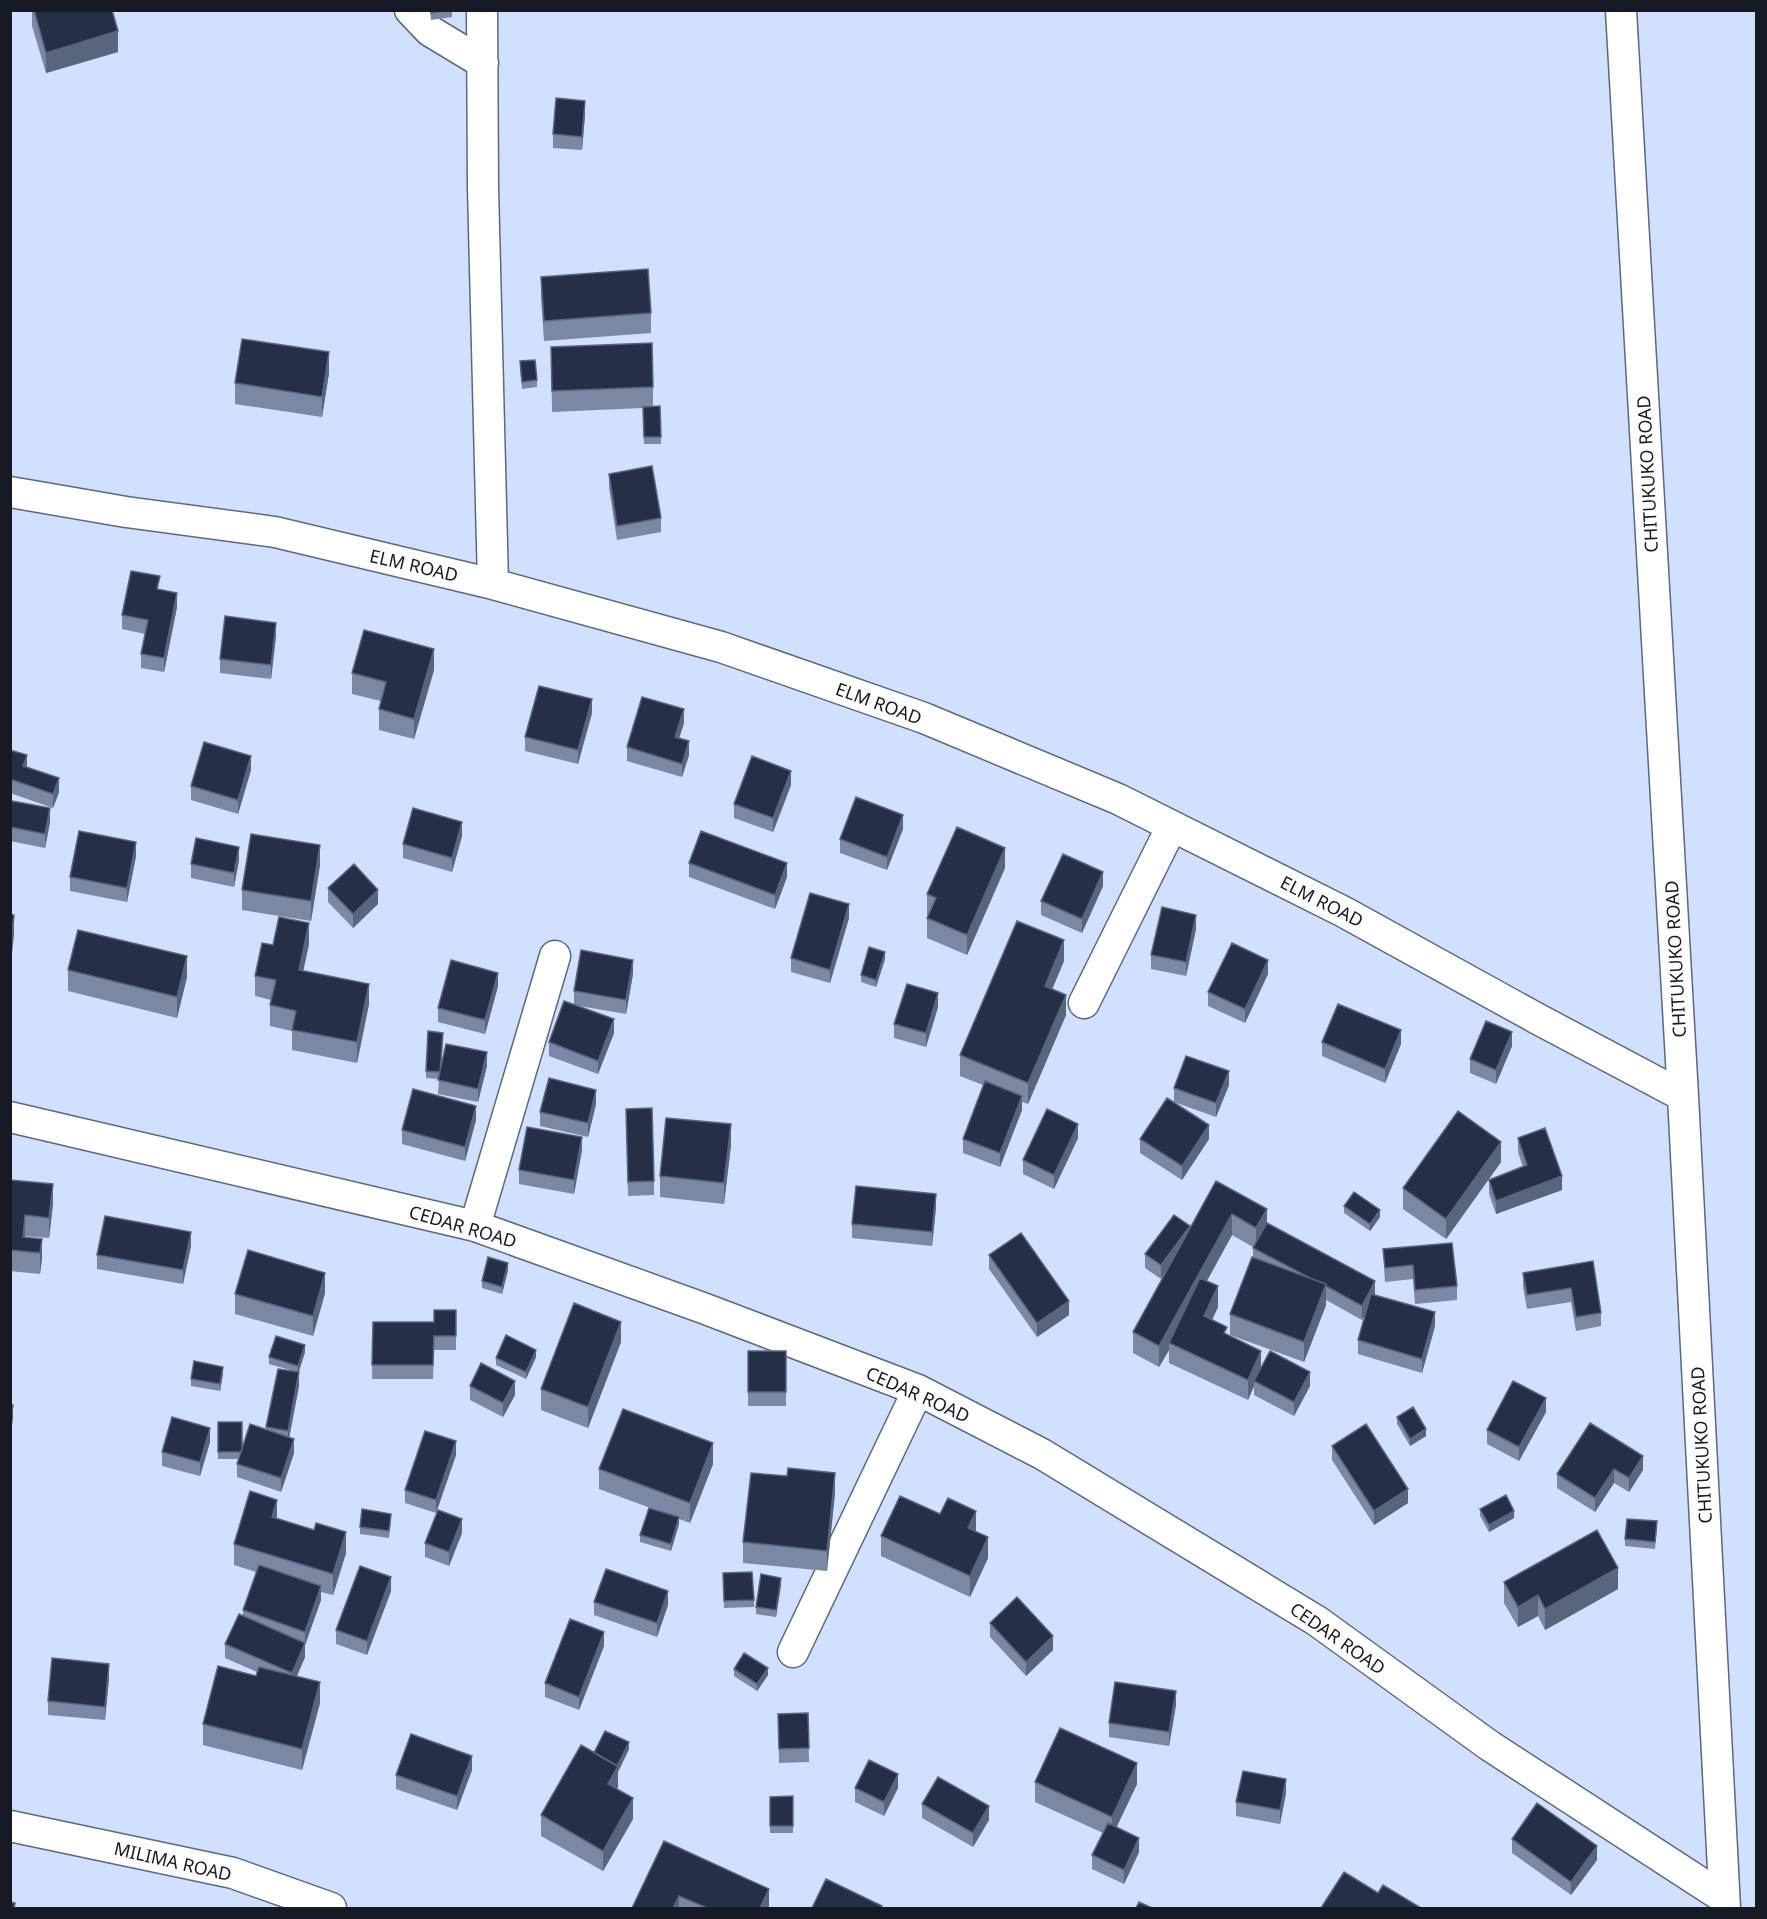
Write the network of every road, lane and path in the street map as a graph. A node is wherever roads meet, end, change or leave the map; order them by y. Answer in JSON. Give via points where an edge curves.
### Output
{"nodes":[{"id":1,"x":410,"y":10,"type":"edge"},
{"id":2,"x":482,"y":10,"type":"edge"},
{"id":3,"x":1621,"y":10,"type":"edge"},
{"id":4,"x":483,"y":63,"type":"junction"},
{"id":5,"x":10,"y":492,"type":"edge"},
{"id":6,"x":494,"y":584,"type":"junction"},
{"id":7,"x":1172,"y":826,"type":"junction"},
{"id":8,"x":555,"y":956,"type":"dead end"},
{"id":9,"x":1084,"y":1003,"type":"dead end"},
{"id":10,"x":1683,"y":1096,"type":"junction"},
{"id":11,"x":10,"y":1117,"type":"edge"},
{"id":12,"x":474,"y":1226,"type":"junction"},
{"id":13,"x":918,"y":1390,"type":"junction"},
{"id":14,"x":793,"y":1652,"type":"dead end"},
{"id":15,"x":10,"y":1826,"type":"edge"},
{"id":16,"x":1724,"y":1903,"type":"edge"},
{"id":17,"x":331,"y":1908,"type":"edge"}],
"edges":[{"from":1,"to":4,"type":"street","via":[[430,31]]},
{"from":2,"to":4,"type":"street"},
{"from":3,"to":10,"type":"street","name":"CHITUKUKO ROAD"},
{"from":4,"to":6,"type":"street"},
{"from":5,"to":6,"type":"street","name":"ELM ROAD","via":[[275,532]]},
{"from":6,"to":7,"type":"street","name":"ELM ROAD","via":[[721,647],[912,714],[1118,799]]},
{"from":7,"to":9,"type":"street"},
{"from":7,"to":10,"type":"street","name":"ELM ROAD","via":[[1344,912]]},
{"from":8,"to":12,"type":"street"},
{"from":10,"to":16,"type":"street","name":"CHITUKUKO ROAD"},
{"from":11,"to":12,"type":"street","name":"CEDAR ROAD"},
{"from":12,"to":13,"type":"street","name":"CEDAR ROAD"},
{"from":13,"to":14,"type":"street"},
{"from":13,"to":16,"type":"street","name":"CEDAR ROAD","via":[[1042,1454],[1317,1621],[1490,1746]]},
{"from":15,"to":17,"type":"street","name":"MILIMA ROAD","via":[[233,1874]]}]}
